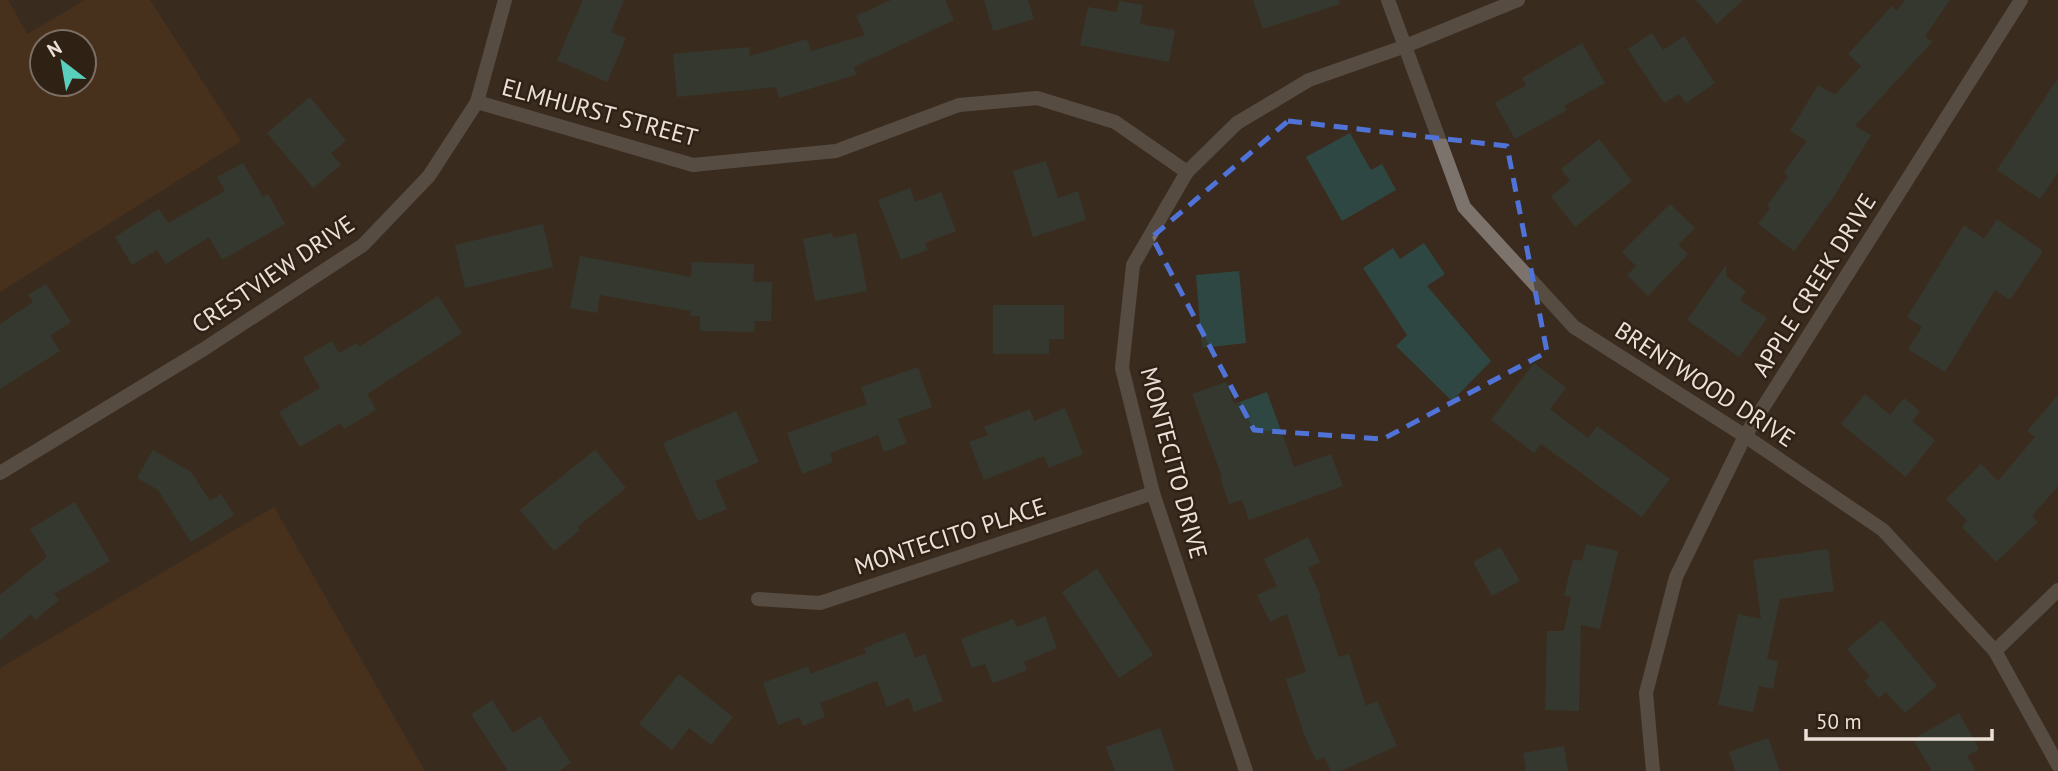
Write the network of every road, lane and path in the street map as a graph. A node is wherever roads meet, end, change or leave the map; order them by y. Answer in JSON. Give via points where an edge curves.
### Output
{"nodes":[{"id":1,"x":505,"y":0,"type":"edge"},
{"id":2,"x":1388,"y":0,"type":"edge"},
{"id":3,"x":1518,"y":0,"type":"edge"},
{"id":4,"x":2021,"y":0,"type":"edge"},
{"id":5,"x":1404,"y":47,"type":"junction"},
{"id":6,"x":477,"y":102,"type":"junction"},
{"id":7,"x":1188,"y":172,"type":"junction"},
{"id":8,"x":1745,"y":436,"type":"junction"},
{"id":9,"x":0,"y":473,"type":"edge"},
{"id":10,"x":1153,"y":493,"type":"junction"},
{"id":11,"x":2058,"y":590,"type":"edge"},
{"id":12,"x":758,"y":599,"type":"dead end"},
{"id":13,"x":1995,"y":651,"type":"junction"},
{"id":14,"x":2058,"y":765,"type":"edge"},
{"id":15,"x":1246,"y":771,"type":"edge"},
{"id":16,"x":1653,"y":771,"type":"edge"}],
"edges":[{"from":1,"to":6,"type":"street","name":"CRESTVIEW DRIVE"},
{"from":2,"to":5,"type":"street","name":"BRENTWOOD DRIVE"},
{"from":3,"to":5,"type":"street","name":"MONTECITO DRIVE"},
{"from":4,"to":8,"type":"street","name":"APPLE CREEK DRIVE"},
{"from":5,"to":7,"type":"street","name":"MONTECITO DRIVE","via":[[1309,80],[1237,122]]},
{"from":5,"to":8,"type":"street","name":"BRENTWOOD DRIVE","via":[[1464,207],[1574,327]]},
{"from":6,"to":7,"type":"street","name":"ELMHURST STREET","via":[[693,165],[836,150],[959,105],[1037,98],[1115,122]]},
{"from":6,"to":9,"type":"street","name":"CRESTVIEW DRIVE","via":[[429,177],[363,245]]},
{"from":7,"to":10,"type":"street","name":"MONTECITO DRIVE","via":[[1133,265],[1122,368]]},
{"from":8,"to":13,"type":"street","name":"BRENTWOOD DRIVE","via":[[1883,530]]},
{"from":8,"to":16,"type":"street","name":"APPLE CREEK DRIVE","via":[[1676,577],[1646,693]]},
{"from":10,"to":12,"type":"street","name":"MONTECITO PLACE","via":[[820,603]]},
{"from":10,"to":15,"type":"street","name":"MONTECITO DRIVE"},
{"from":11,"to":13,"type":"street"},
{"from":13,"to":14,"type":"street","name":"BRENTWOOD DRIVE"}]}
